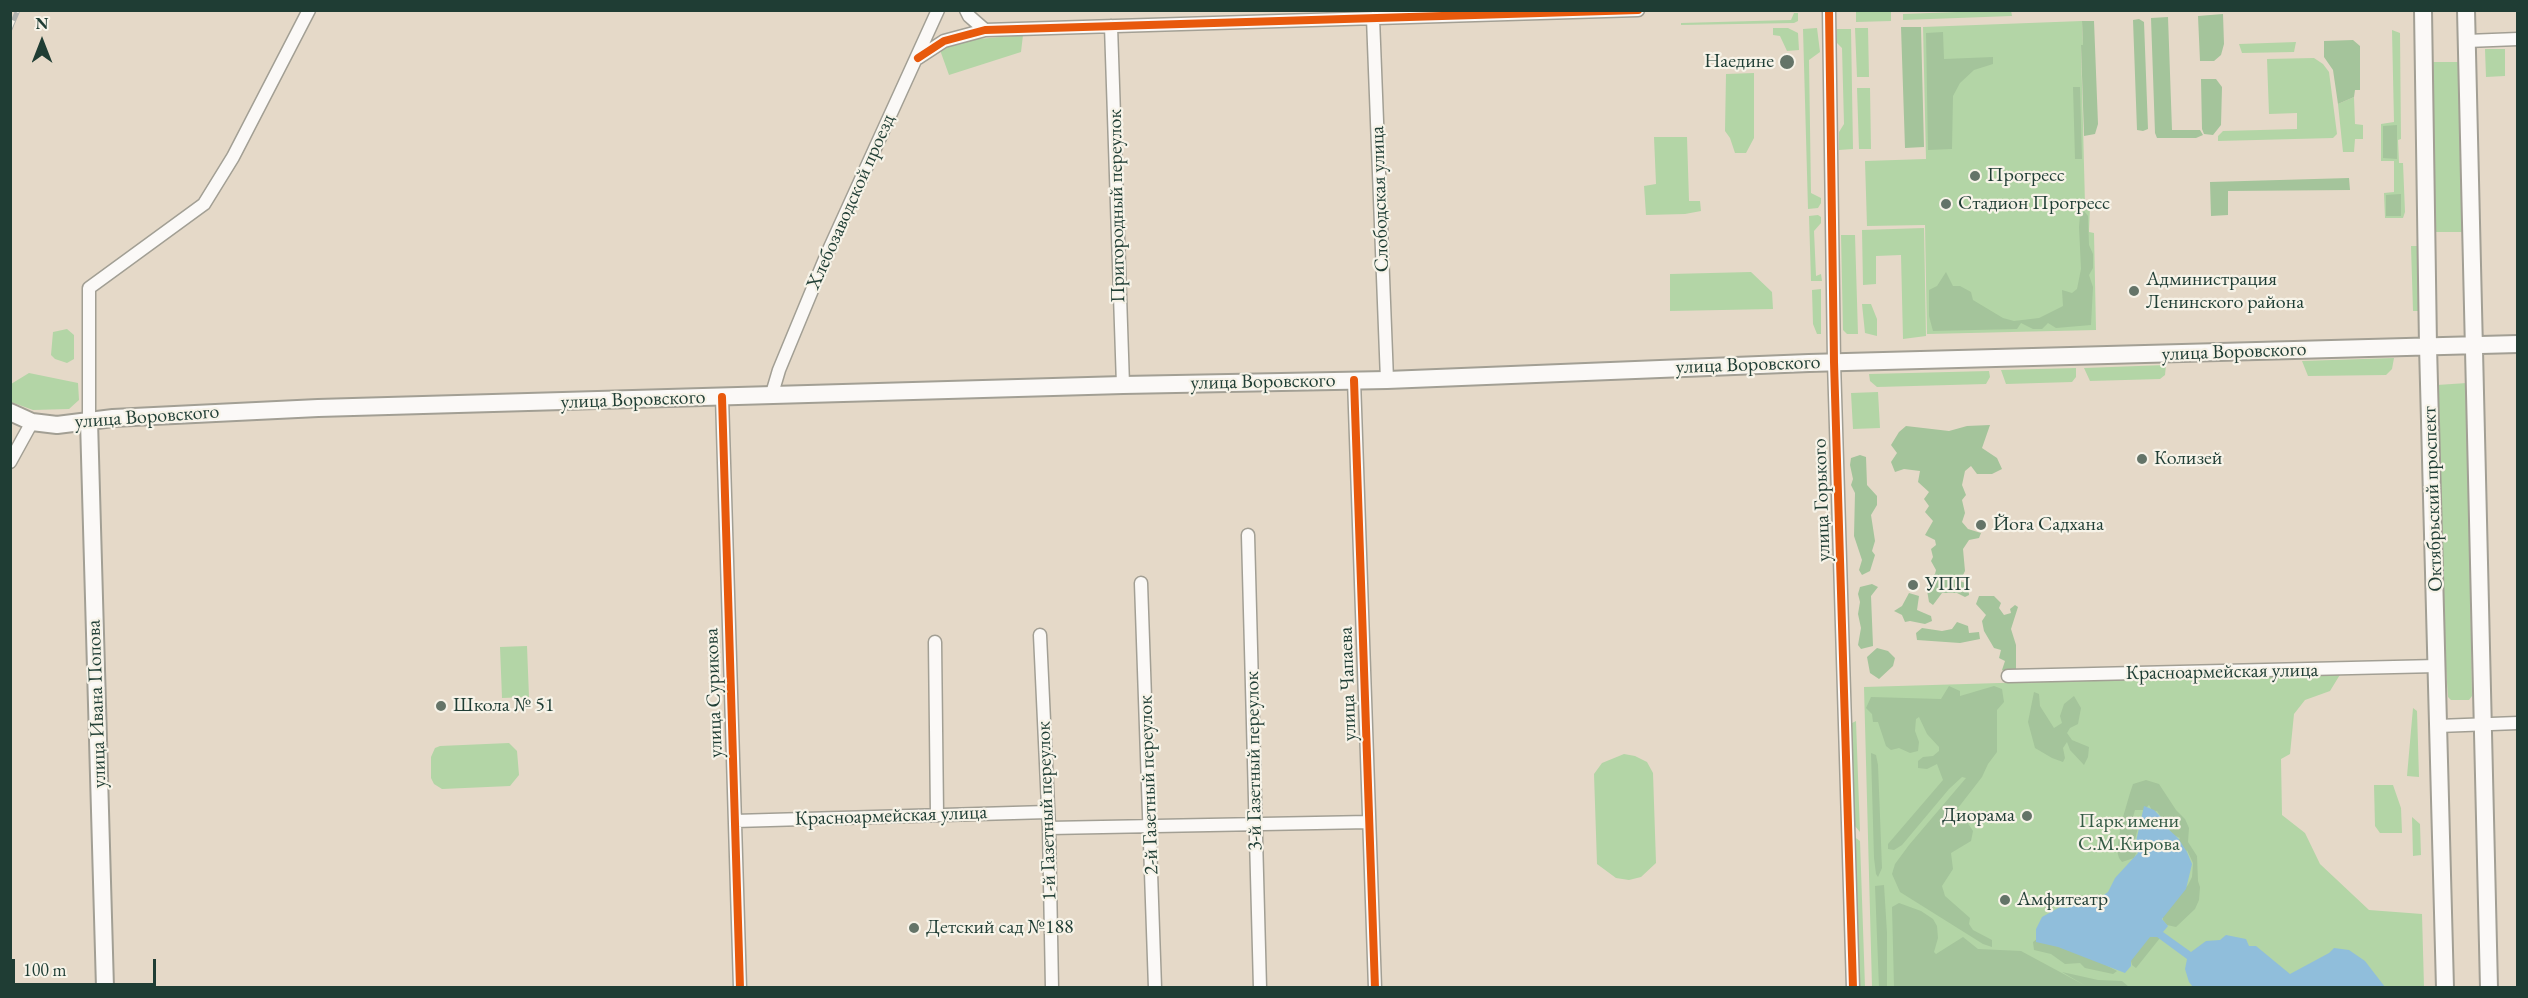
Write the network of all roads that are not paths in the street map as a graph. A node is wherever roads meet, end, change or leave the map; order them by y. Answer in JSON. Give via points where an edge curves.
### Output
{"nodes":[{"id":1,"x":309,"y":10,"type":"edge"},
{"id":2,"x":938,"y":10,"type":"edge"},
{"id":3,"x":966,"y":10,"type":"edge"},
{"id":4,"x":1638,"y":10,"type":"edge"},
{"id":5,"x":1829,"y":10,"type":"edge"},
{"id":6,"x":2423,"y":10,"type":"edge"},
{"id":7,"x":2466,"y":10,"type":"edge"},
{"id":8,"x":1373,"y":18,"type":"junction"},
{"id":9,"x":1111,"y":26,"type":"junction"},
{"id":10,"x":985,"y":30,"type":"junction"},
{"id":11,"x":2517,"y":39,"type":"edge"},
{"id":12,"x":2467,"y":41,"type":"junction"},
{"id":13,"x":918,"y":58,"type":"junction"},
{"id":14,"x":2517,"y":344,"type":"edge"},
{"id":15,"x":2474,"y":345,"type":"junction"},
{"id":16,"x":2428,"y":346,"type":"junction"},
{"id":17,"x":1834,"y":362,"type":"junction"},
{"id":18,"x":1354,"y":380,"type":"junction"},
{"id":19,"x":1387,"y":380,"type":"junction"},
{"id":20,"x":1123,"y":385,"type":"junction"},
{"id":21,"x":722,"y":397,"type":"junction"},
{"id":22,"x":771,"y":397,"type":"junction"},
{"id":23,"x":10,"y":412,"type":"edge"},
{"id":24,"x":89,"y":421,"type":"junction"},
{"id":25,"x":32,"y":422,"type":"junction"},
{"id":26,"x":10,"y":462,"type":"edge"},
{"id":27,"x":1248,"y":535,"type":"dead end"},
{"id":28,"x":1141,"y":583,"type":"dead end"},
{"id":29,"x":1040,"y":635,"type":"dead end"},
{"id":30,"x":935,"y":642,"type":"dead end"},
{"id":31,"x":2436,"y":666,"type":"junction"},
{"id":32,"x":2008,"y":676,"type":"dead end"},
{"id":33,"x":2517,"y":723,"type":"edge"},
{"id":34,"x":2483,"y":724,"type":"junction"},
{"id":35,"x":2438,"y":726,"type":"junction"},
{"id":36,"x":1048,"y":812,"type":"junction"},
{"id":37,"x":937,"y":815,"type":"junction"},
{"id":38,"x":735,"y":821,"type":"junction"},
{"id":39,"x":1369,"y":822,"type":"junction"},
{"id":40,"x":1255,"y":824,"type":"junction"},
{"id":41,"x":1150,"y":826,"type":"junction"},
{"id":42,"x":1049,"y":828,"type":"junction"},
{"id":43,"x":105,"y":987,"type":"edge"},
{"id":44,"x":740,"y":987,"type":"edge"},
{"id":45,"x":1052,"y":987,"type":"edge"},
{"id":46,"x":1155,"y":987,"type":"edge"},
{"id":47,"x":1260,"y":987,"type":"edge"},
{"id":48,"x":1375,"y":987,"type":"edge"},
{"id":49,"x":1853,"y":987,"type":"edge"},
{"id":50,"x":2445,"y":987,"type":"edge"},
{"id":51,"x":2489,"y":987,"type":"edge"}],
"edges":[{"from":1,"to":24,"type":"street","via":[[233,157],[204,204],[89,288]]},
{"from":2,"to":13,"type":"street","name":"Хлебозаводской проезд"},
{"from":3,"to":10,"type":"street"},
{"from":4,"to":8,"type":"street"},
{"from":5,"to":17,"type":"street","name":"улица Горького"},
{"from":6,"to":16,"type":"main road","name":"Октябрьский проспект"},
{"from":7,"to":12,"type":"main road"},
{"from":8,"to":9,"type":"street"},
{"from":8,"to":19,"type":"street","name":"Слободская улица"},
{"from":9,"to":10,"type":"street"},
{"from":9,"to":20,"type":"street","name":"Пригородный переулок"},
{"from":10,"to":13,"type":"street","via":[[944,41]]},
{"from":11,"to":12,"type":"street"},
{"from":12,"to":15,"type":"main road"},
{"from":13,"to":22,"type":"street","name":"Хлебозаводской проезд","via":[[827,254],[778,370]]},
{"from":14,"to":15,"type":"main road","name":"улица Воровского"},
{"from":15,"to":16,"type":"main road","name":"улица Воровского"},
{"from":15,"to":34,"type":"main road"},
{"from":16,"to":17,"type":"main road","name":"улица Воровского"},
{"from":16,"to":31,"type":"main road","name":"Октябрьский проспект"},
{"from":17,"to":19,"type":"main road","name":"улица Воровского"},
{"from":17,"to":49,"type":"street","name":"улица Горького"},
{"from":18,"to":19,"type":"main road","name":"улица Воровского"},
{"from":18,"to":20,"type":"main road","name":"улица Воровского"},
{"from":18,"to":39,"type":"street","name":"улица Чапаева"},
{"from":20,"to":22,"type":"main road","name":"улица Воровского"},
{"from":21,"to":22,"type":"main road","name":"улица Воровского"},
{"from":21,"to":24,"type":"main road","name":"улица Воровского","via":[[232,411]]},
{"from":21,"to":38,"type":"street","name":"улица Сурикова"},
{"from":23,"to":25,"type":"main road","name":"улица Воровского"},
{"from":24,"to":25,"type":"main road","name":"улица Воровского"},
{"from":24,"to":43,"type":"main road","name":"улица Ивана Попова"},
{"from":25,"to":26,"type":"street"},
{"from":27,"to":40,"type":"street","name":"3-й Газетный переулок"},
{"from":28,"to":41,"type":"street","name":"2-й Газетный переулок"},
{"from":29,"to":36,"type":"street","name":"1-й Газетный переулок"},
{"from":30,"to":37,"type":"street"},
{"from":31,"to":32,"type":"street","name":"Красноармейская улица"},
{"from":31,"to":35,"type":"main road","name":"Октябрьский проспект"},
{"from":33,"to":34,"type":"street"},
{"from":34,"to":35,"type":"street"},
{"from":34,"to":51,"type":"main road"},
{"from":35,"to":50,"type":"main road","name":"Октябрьский проспект"},
{"from":36,"to":37,"type":"street","name":"Красноармейская улица"},
{"from":36,"to":42,"type":"street","name":"1-й Газетный переулок"},
{"from":37,"to":38,"type":"street","name":"Красноармейская улица"},
{"from":38,"to":44,"type":"street","name":"улица Сурикова"},
{"from":39,"to":40,"type":"street"},
{"from":39,"to":48,"type":"street","name":"улица Чапаева"},
{"from":40,"to":41,"type":"street"},
{"from":40,"to":47,"type":"street","name":"3-й Газетный переулок"},
{"from":41,"to":42,"type":"street"},
{"from":41,"to":46,"type":"street","name":"2-й Газетный переулок"},
{"from":42,"to":45,"type":"street","name":"1-й Газетный переулок"}]}
